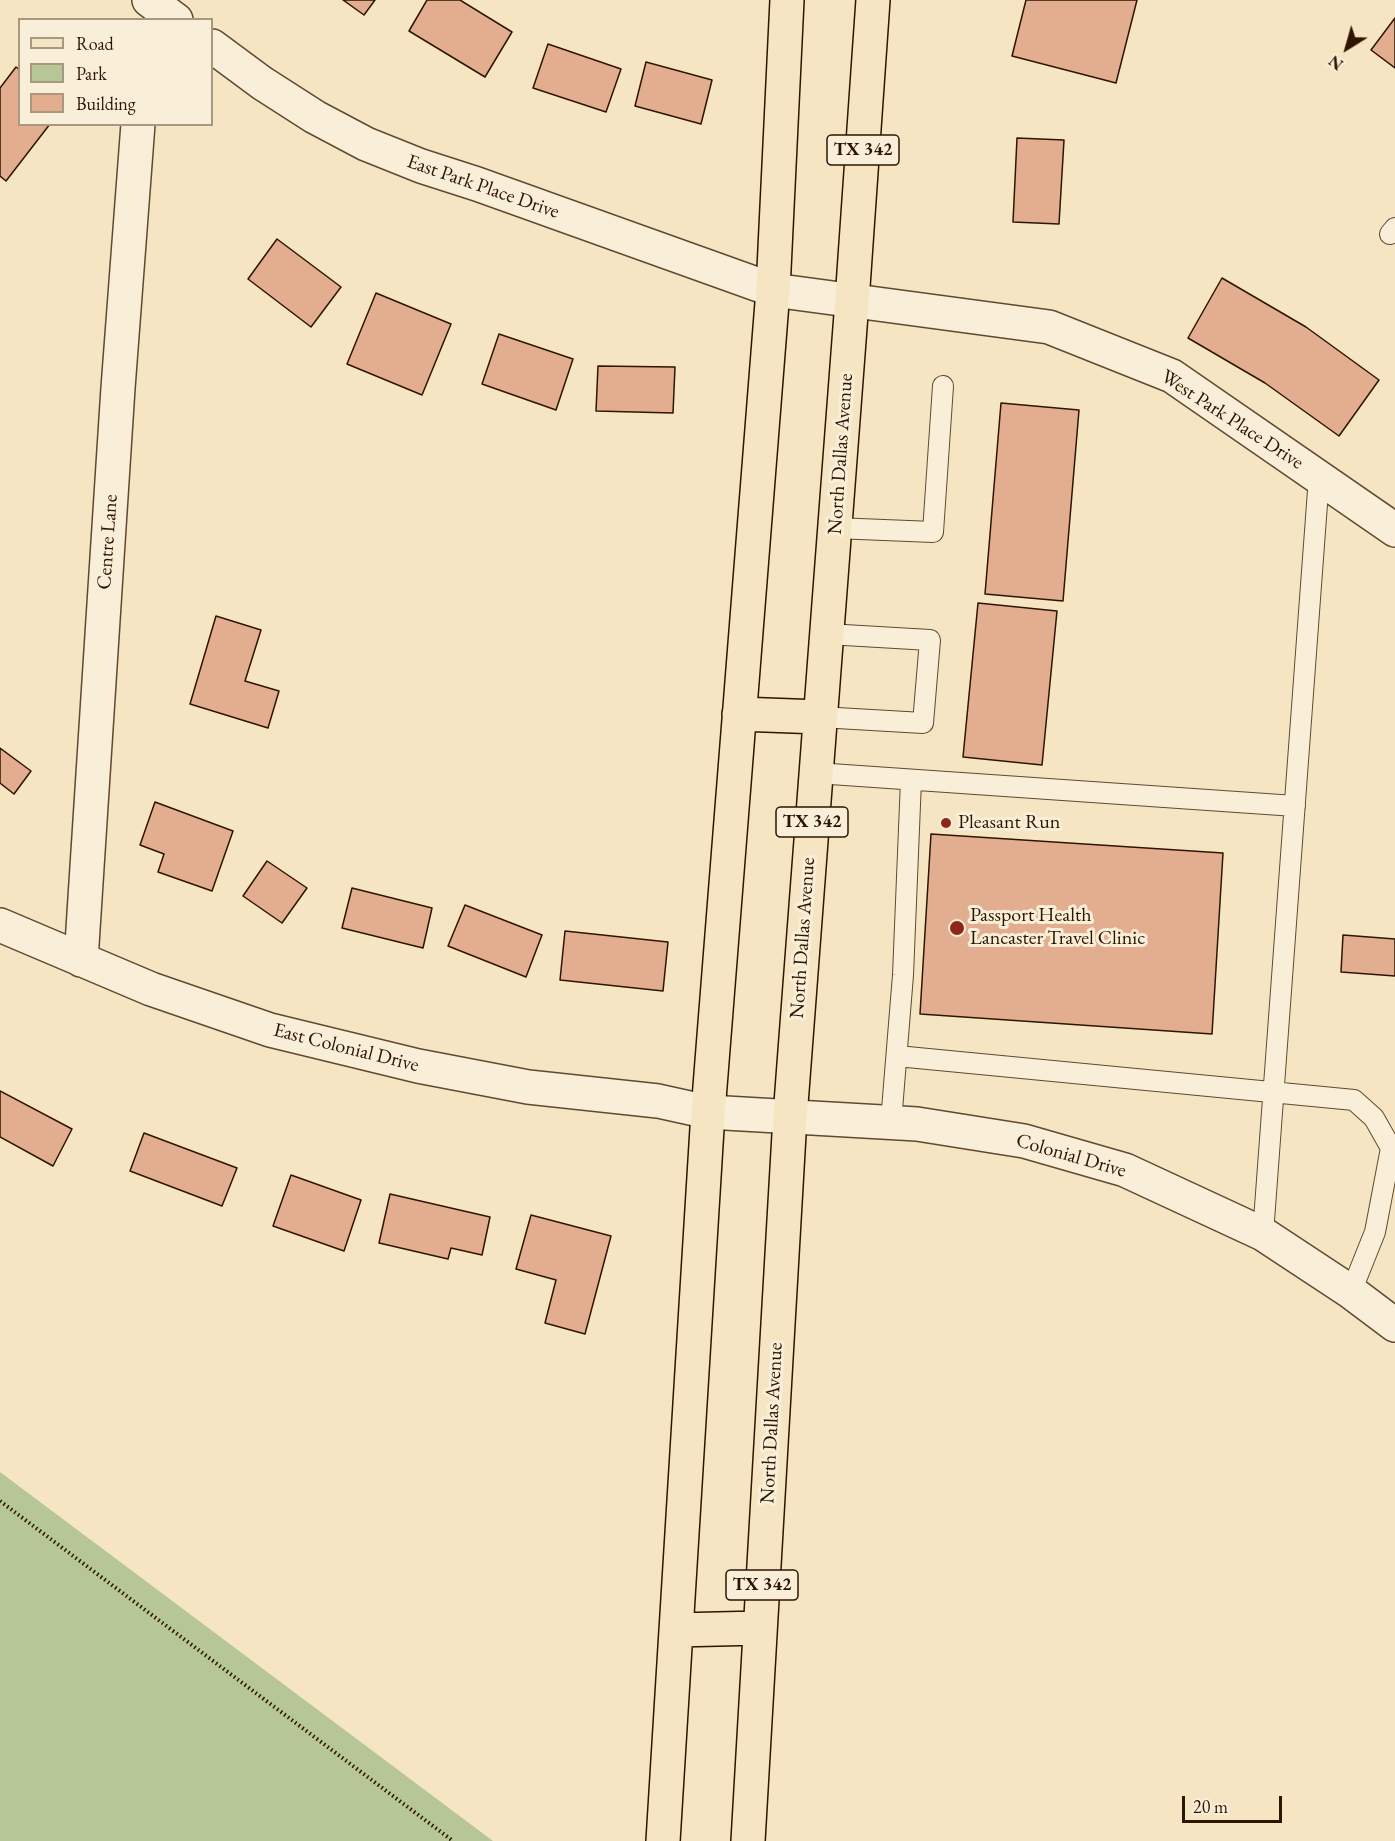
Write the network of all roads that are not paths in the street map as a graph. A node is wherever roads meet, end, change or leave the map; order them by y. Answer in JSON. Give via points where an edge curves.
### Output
{"nodes":[{"id":1,"x":148,"y":0,"type":"edge"},
{"id":2,"x":787,"y":0,"type":"edge"},
{"id":3,"x":873,"y":0,"type":"edge"},
{"id":4,"x":145,"y":18,"type":"edge"},
{"id":5,"x":173,"y":18,"type":"edge"},
{"id":6,"x":213,"y":47,"type":"edge"},
{"id":7,"x":138,"y":126,"type":"edge"},
{"id":8,"x":773,"y":290,"type":"junction"},
{"id":9,"x":852,"y":301,"type":"junction"},
{"id":10,"x":943,"y":386,"type":"dead end"},
{"id":11,"x":1319,"y":477,"type":"junction"},
{"id":12,"x":835,"y":528,"type":"junction"},
{"id":13,"x":1395,"y":531,"type":"edge"},
{"id":14,"x":827,"y":634,"type":"junction"},
{"id":15,"x":739,"y":714,"type":"junction"},
{"id":16,"x":820,"y":717,"type":"junction"},
{"id":17,"x":816,"y":773,"type":"junction"},
{"id":18,"x":911,"y":780,"type":"junction"},
{"id":19,"x":1295,"y":806,"type":"junction"},
{"id":20,"x":0,"y":925,"type":"edge"},
{"id":21,"x":81,"y":960,"type":"junction"},
{"id":22,"x":897,"y":1056,"type":"junction"},
{"id":23,"x":1274,"y":1092,"type":"junction"},
{"id":24,"x":708,"y":1112,"type":"junction"},
{"id":25,"x":790,"y":1117,"type":"junction"},
{"id":26,"x":891,"y":1122,"type":"junction"},
{"id":27,"x":1263,"y":1234,"type":"junction"},
{"id":28,"x":1351,"y":1293,"type":"junction"},
{"id":29,"x":1395,"y":1325,"type":"edge"},
{"id":30,"x":760,"y":1628,"type":"junction"},
{"id":31,"x":676,"y":1630,"type":"junction"},
{"id":32,"x":663,"y":1841,"type":"edge"},
{"id":33,"x":748,"y":1841,"type":"edge"}],
"edges":[{"from":1,"to":4,"type":"street"},
{"from":1,"to":5,"type":"street"},
{"from":2,"to":8,"type":"main road"},
{"from":3,"to":9,"type":"main road","name":"North Dallas Avenue","number":"TX 342"},
{"from":6,"to":8,"type":"street","name":"East Park Place Drive","via":[[315,117],[366,144]]},
{"from":7,"to":21,"type":"street","name":"Centre Lane"},
{"from":8,"to":9,"type":"street","name":"West Park Place Drive"},
{"from":8,"to":15,"type":"main road"},
{"from":9,"to":11,"type":"street","name":"West Park Place Drive","via":[[1049,327],[1172,376]]},
{"from":9,"to":12,"type":"main road","name":"North Dallas Avenue","number":"TX 342"},
{"from":10,"to":12,"type":"lane","via":[[933,532]]},
{"from":11,"to":13,"type":"street","name":"West Park Place Drive"},
{"from":11,"to":19,"type":"lane"},
{"from":12,"to":14,"type":"main road","name":"North Dallas Avenue","number":"TX 342"},
{"from":14,"to":16,"type":"main road","name":"North Dallas Avenue","number":"TX 342"},
{"from":14,"to":16,"type":"lane","via":[[930,640],[923,723]]},
{"from":15,"to":16,"type":"main road"},
{"from":15,"to":24,"type":"main road"},
{"from":16,"to":17,"type":"main road","name":"North Dallas Avenue","number":"TX 342"},
{"from":17,"to":18,"type":"lane"},
{"from":17,"to":25,"type":"main road","name":"North Dallas Avenue","number":"TX 342"},
{"from":18,"to":19,"type":"lane"},
{"from":18,"to":22,"type":"lane"},
{"from":19,"to":23,"type":"lane"},
{"from":20,"to":21,"type":"street","name":"East Colonial Drive"},
{"from":21,"to":24,"type":"street","name":"East Colonial Drive","via":[[270,1030],[384,1058],[528,1087],[658,1101]]},
{"from":22,"to":23,"type":"lane"},
{"from":22,"to":26,"type":"lane"},
{"from":23,"to":27,"type":"lane"},
{"from":23,"to":28,"type":"lane","via":[[1353,1100],[1374,1118],[1391,1148],[1375,1232]]},
{"from":24,"to":25,"type":"street","name":"Colonial Drive"},
{"from":24,"to":31,"type":"main road"},
{"from":25,"to":26,"type":"street","name":"Colonial Drive"},
{"from":25,"to":30,"type":"main road","name":"North Dallas Avenue","number":"TX 342"},
{"from":26,"to":27,"type":"street","name":"Colonial Drive","via":[[1024,1141],[1125,1170]]},
{"from":27,"to":28,"type":"street","name":"Colonial Drive"},
{"from":28,"to":29,"type":"street","name":"Colonial Drive"},
{"from":30,"to":31,"type":"main road"},
{"from":30,"to":33,"type":"main road","name":"North Dallas Avenue","number":"TX 342"},
{"from":31,"to":32,"type":"main road"}]}
